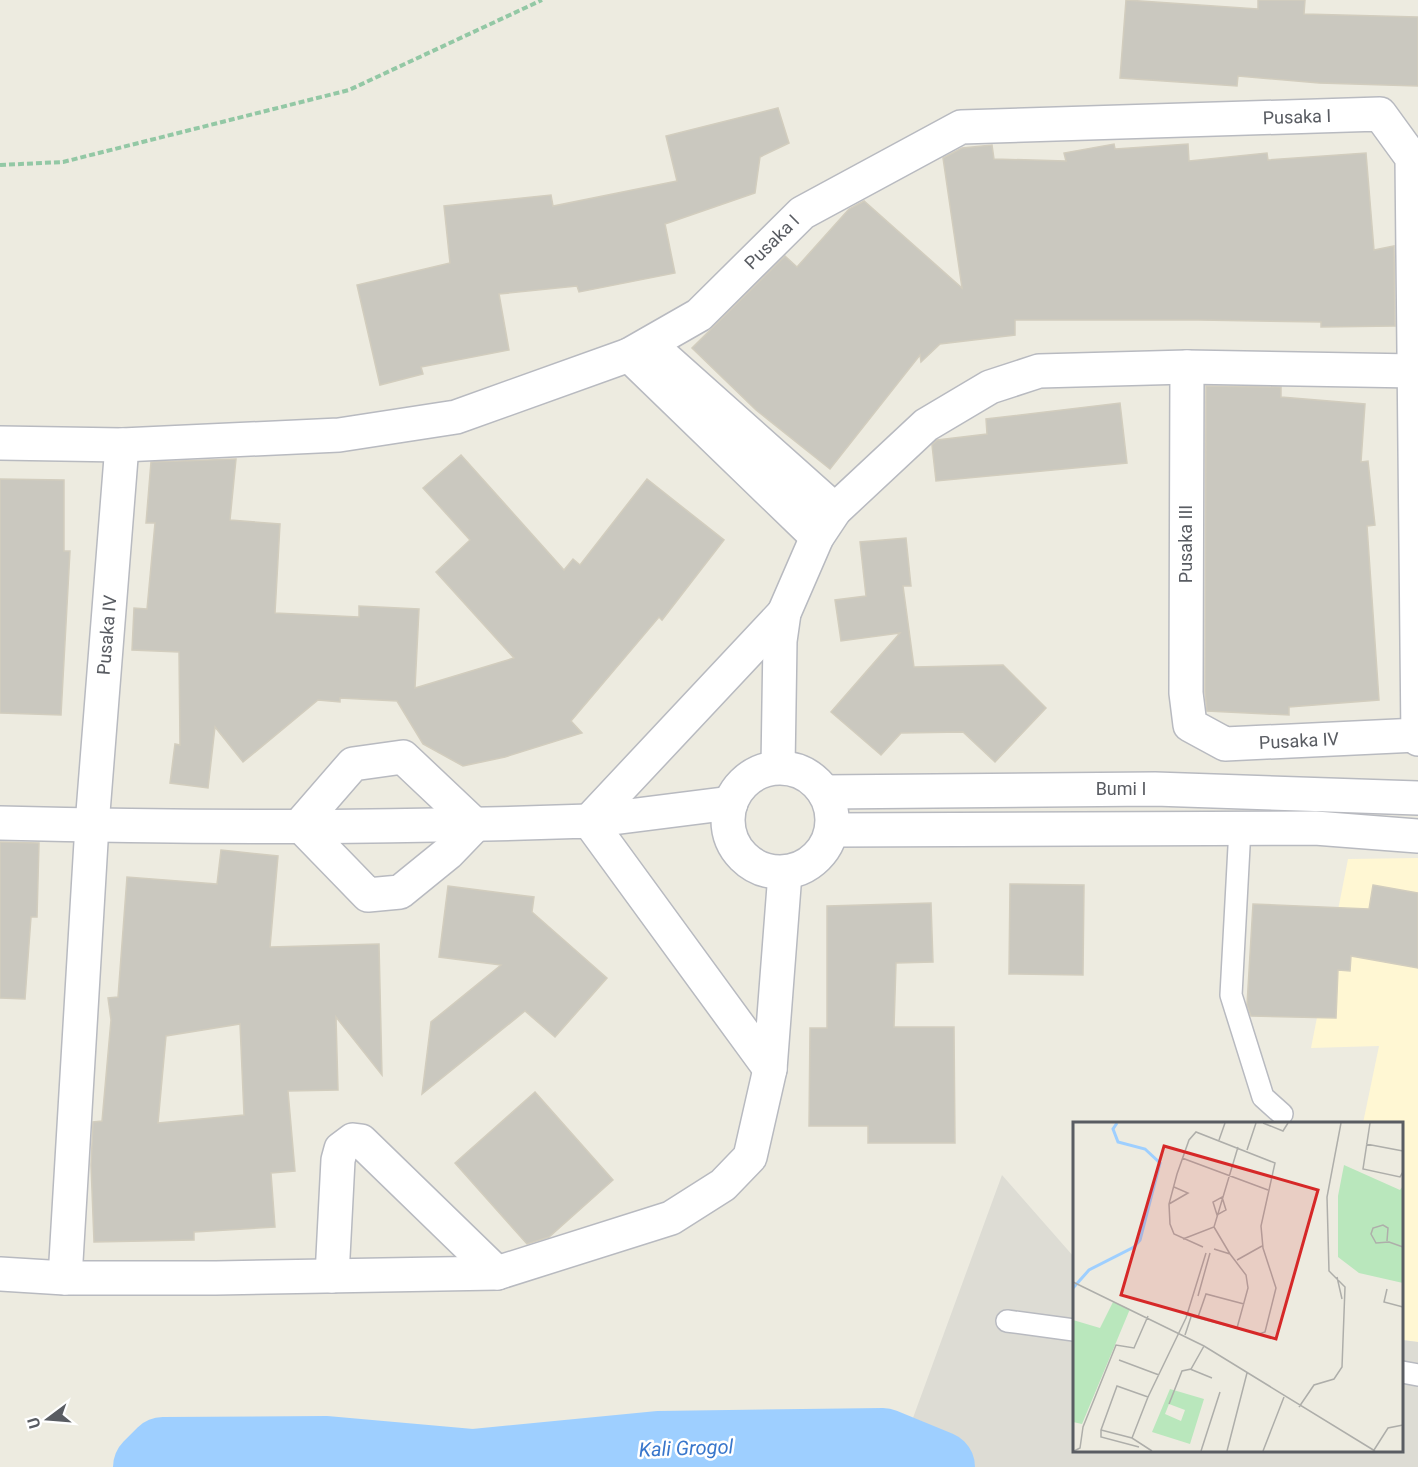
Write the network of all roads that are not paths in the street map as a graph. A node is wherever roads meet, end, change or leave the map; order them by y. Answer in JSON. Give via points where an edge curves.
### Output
{"nodes":[{"id":1,"x":639,"y":349,"type":"junction"},
{"id":2,"x":1187,"y":367,"type":"junction"},
{"id":3,"x":1415,"y":371,"type":"junction"},
{"id":4,"x":0,"y":443,"type":"edge"},
{"id":5,"x":122,"y":445,"type":"junction"},
{"id":6,"x":826,"y":524,"type":"junction"},
{"id":7,"x":784,"y":613,"type":"junction"},
{"id":8,"x":1187,"y":720,"type":"joint"},
{"id":9,"x":1418,"y":737,"type":"edge"},
{"id":10,"x":778,"y":767,"type":"junction"},
{"id":11,"x":824,"y":792,"type":"junction"},
{"id":12,"x":1418,"y":798,"type":"edge"},
{"id":13,"x":731,"y":803,"type":"junction"},
{"id":14,"x":589,"y":821,"type":"junction"},
{"id":15,"x":0,"y":823,"type":"edge"},
{"id":16,"x":92,"y":825,"type":"junction"},
{"id":17,"x":300,"y":825,"type":"junction"},
{"id":18,"x":475,"y":825,"type":"junction"},
{"id":19,"x":1240,"y":828,"type":"junction"},
{"id":20,"x":832,"y":830,"type":"junction"},
{"id":21,"x":1418,"y":836,"type":"edge"},
{"id":22,"x":785,"y":873,"type":"junction"},
{"id":23,"x":770,"y":1069,"type":"junction"},
{"id":24,"x":1282,"y":1114,"type":"dead end"},
{"id":25,"x":497,"y":1273,"type":"junction"},
{"id":26,"x":0,"y":1274,"type":"edge"},
{"id":27,"x":332,"y":1276,"type":"junction"},
{"id":28,"x":64,"y":1278,"type":"junction"},
{"id":29,"x":1007,"y":1321,"type":"dead end"},
{"id":30,"x":1073,"y":1330,"type":"edge"},
{"id":31,"x":1403,"y":1372,"type":"edge"},
{"id":32,"x":1418,"y":1375,"type":"edge"}],
"edges":[{"from":1,"to":3,"type":"street","name":"Pusaka I","via":[[699,315],[802,213],[961,127],[1380,114],[1412,158]]},
{"from":1,"to":5,"type":"street","via":[[456,417],[339,435]]},
{"from":1,"to":6,"type":"street"},
{"from":2,"to":3,"type":"street"},
{"from":2,"to":6,"type":"street","via":[[1039,371],[990,387],[926,425]]},
{"from":2,"to":8,"type":"street","name":"Pusaka III"},
{"from":3,"to":9,"type":"street","name":"Pusaka I"},
{"from":4,"to":5,"type":"street"},
{"from":5,"to":16,"type":"street","name":"Pusaka IV"},
{"from":6,"to":7,"type":"street"},
{"from":7,"to":10,"type":"street"},
{"from":7,"to":14,"type":"street"},
{"from":8,"to":9,"type":"street","name":"Pusaka IV","via":[[1225,744]]},
{"from":10,"to":11,"type":"street","via":[[812,778]]},
{"from":10,"to":13,"type":"street","via":[[757,773],[741,785]]},
{"from":11,"to":12,"type":"street","name":"Bumi I","via":[[1155,789]]},
{"from":11,"to":20,"type":"street","via":[[832,810]]},
{"from":13,"to":14,"type":"street"},
{"from":13,"to":22,"type":"street","via":[[728,824],[733,844],[755,866]]},
{"from":14,"to":18,"type":"street"},
{"from":14,"to":23,"type":"street"},
{"from":15,"to":16,"type":"street"},
{"from":16,"to":17,"type":"street"},
{"from":16,"to":28,"type":"street","name":"Pusaka IV"},
{"from":17,"to":18,"type":"street"},
{"from":17,"to":18,"type":"street","via":[[353,764],[403,757]]},
{"from":17,"to":18,"type":"street","via":[[368,895],[400,892]]},
{"from":19,"to":20,"type":"street"},
{"from":19,"to":21,"type":"street","via":[[1315,828]]},
{"from":19,"to":24,"type":"lane","via":[[1231,995],[1263,1097]]},
{"from":20,"to":22,"type":"street","via":[[827,846],[816,859],[802,869]]},
{"from":22,"to":23,"type":"street"},
{"from":23,"to":25,"type":"street","via":[[750,1157],[723,1185],[671,1218]]},
{"from":25,"to":27,"type":"street"},
{"from":25,"to":27,"type":"street","via":[[361,1141],[353,1140],[341,1149],[338,1160]]},
{"from":26,"to":28,"type":"street"},
{"from":27,"to":28,"type":"street"},
{"from":29,"to":30,"type":"lane"},
{"from":31,"to":32,"type":"lane"}]}
